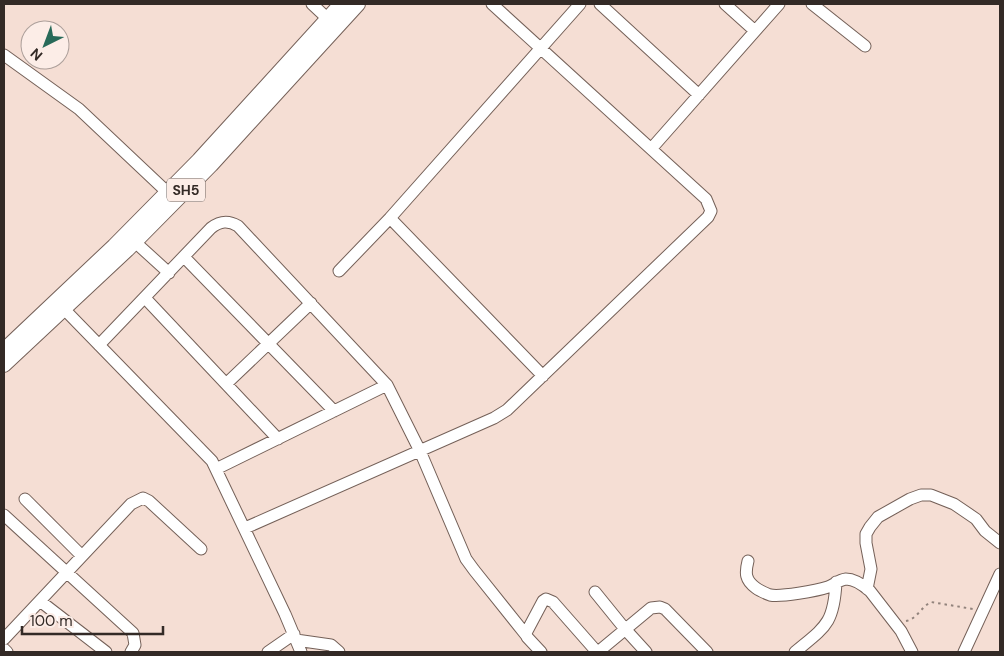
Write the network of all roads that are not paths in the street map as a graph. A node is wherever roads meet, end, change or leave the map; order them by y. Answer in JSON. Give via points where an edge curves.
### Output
{"nodes":[{"id":1,"x":312,"y":4,"type":"edge"},
{"id":2,"x":341,"y":4,"type":"edge"},
{"id":3,"x":358,"y":4,"type":"edge"},
{"id":4,"x":492,"y":4,"type":"edge"},
{"id":5,"x":580,"y":4,"type":"edge"},
{"id":6,"x":600,"y":4,"type":"edge"},
{"id":7,"x":725,"y":4,"type":"edge"},
{"id":8,"x":779,"y":4,"type":"edge"},
{"id":9,"x":812,"y":4,"type":"edge"},
{"id":10,"x":328,"y":19,"type":"junction"},
{"id":11,"x":755,"y":31,"type":"junction"},
{"id":12,"x":865,"y":46,"type":"dead end"},
{"id":13,"x":541,"y":48,"type":"junction"},
{"id":14,"x":4,"y":55,"type":"edge"},
{"id":15,"x":698,"y":96,"type":"junction"},
{"id":16,"x":651,"y":149,"type":"junction"},
{"id":17,"x":167,"y":192,"type":"junction"},
{"id":18,"x":390,"y":218,"type":"junction"},
{"id":19,"x":135,"y":242,"type":"junction"},
{"id":20,"x":184,"y":257,"type":"junction"},
{"id":21,"x":339,"y":272,"type":"dead end"},
{"id":22,"x":168,"y":273,"type":"junction"},
{"id":23,"x":144,"y":298,"type":"junction"},
{"id":24,"x":311,"y":303,"type":"junction"},
{"id":25,"x":64,"y":309,"type":"junction"},
{"id":26,"x":269,"y":343,"type":"junction"},
{"id":27,"x":99,"y":345,"type":"junction"},
{"id":28,"x":4,"y":350,"type":"edge"},
{"id":29,"x":4,"y":365,"type":"edge"},
{"id":30,"x":543,"y":376,"type":"junction"},
{"id":31,"x":226,"y":384,"type":"junction"},
{"id":32,"x":387,"y":385,"type":"junction"},
{"id":33,"x":334,"y":412,"type":"junction"},
{"id":34,"x":278,"y":439,"type":"junction"},
{"id":35,"x":420,"y":451,"type":"junction"},
{"id":36,"x":216,"y":469,"type":"junction"},
{"id":37,"x":25,"y":499,"type":"dead end"},
{"id":38,"x":4,"y":515,"type":"edge"},
{"id":39,"x":245,"y":528,"type":"junction"},
{"id":40,"x":1000,"y":543,"type":"edge"},
{"id":41,"x":201,"y":548,"type":"dead end"},
{"id":42,"x":82,"y":556,"type":"junction"},
{"id":43,"x":748,"y":561,"type":"dead end"},
{"id":44,"x":67,"y":572,"type":"junction"},
{"id":45,"x":1000,"y":574,"type":"edge"},
{"id":46,"x":836,"y":582,"type":"junction"},
{"id":47,"x":867,"y":589,"type":"junction"},
{"id":48,"x":595,"y":592,"type":"dead end"},
{"id":49,"x":40,"y":601,"type":"junction"},
{"id":50,"x":625,"y":629,"type":"junction"},
{"id":51,"x":526,"y":635,"type":"junction"},
{"id":52,"x":295,"y":637,"type":"junction"},
{"id":53,"x":4,"y":639,"type":"edge"},
{"id":54,"x":4,"y":649,"type":"edge"},
{"id":55,"x":703,"y":651,"type":"edge"},
{"id":56,"x":7,"y":652,"type":"edge"},
{"id":57,"x":106,"y":652,"type":"edge"},
{"id":58,"x":131,"y":652,"type":"edge"},
{"id":59,"x":268,"y":652,"type":"edge"},
{"id":60,"x":301,"y":652,"type":"edge"},
{"id":61,"x":339,"y":652,"type":"edge"},
{"id":62,"x":541,"y":652,"type":"edge"},
{"id":63,"x":597,"y":652,"type":"edge"},
{"id":64,"x":646,"y":652,"type":"edge"},
{"id":65,"x":794,"y":652,"type":"edge"},
{"id":66,"x":912,"y":652,"type":"edge"},
{"id":67,"x":964,"y":652,"type":"edge"}],
"edges":[{"from":1,"to":10,"type":"street"},
{"from":2,"to":10,"type":"main road","number":"SH5"},
{"from":3,"to":19,"type":"main road","number":"SH5","via":[[211,165]]},
{"from":4,"to":13,"type":"street"},
{"from":5,"to":13,"type":"street"},
{"from":6,"to":15,"type":"street"},
{"from":7,"to":11,"type":"street"},
{"from":8,"to":11,"type":"street"},
{"from":9,"to":12,"type":"street"},
{"from":10,"to":17,"type":"main road","number":"SH5"},
{"from":11,"to":15,"type":"street"},
{"from":13,"to":16,"type":"street"},
{"from":13,"to":18,"type":"street"},
{"from":14,"to":17,"type":"street","via":[[79,109]]},
{"from":15,"to":16,"type":"street"},
{"from":16,"to":30,"type":"street","via":[[706,199],[711,211]]},
{"from":17,"to":28,"type":"main road","number":"SH5"},
{"from":18,"to":21,"type":"street"},
{"from":18,"to":30,"type":"street"},
{"from":19,"to":22,"type":"street"},
{"from":19,"to":25,"type":"main road","number":"SH5"},
{"from":20,"to":22,"type":"street"},
{"from":20,"to":24,"type":"street","via":[[217,223],[233,224]]},
{"from":20,"to":26,"type":"street"},
{"from":22,"to":23,"type":"street"},
{"from":23,"to":27,"type":"street"},
{"from":23,"to":31,"type":"street"},
{"from":24,"to":26,"type":"street"},
{"from":24,"to":32,"type":"street"},
{"from":25,"to":27,"type":"street"},
{"from":25,"to":29,"type":"main road","number":"SH5"},
{"from":26,"to":31,"type":"street"},
{"from":26,"to":33,"type":"street"},
{"from":27,"to":36,"type":"street"},
{"from":30,"to":35,"type":"street","via":[[500,414]]},
{"from":31,"to":34,"type":"street"},
{"from":32,"to":33,"type":"street"},
{"from":32,"to":35,"type":"street"},
{"from":33,"to":34,"type":"street"},
{"from":34,"to":36,"type":"street"},
{"from":35,"to":39,"type":"street"},
{"from":35,"to":51,"type":"street","via":[[470,565]]},
{"from":36,"to":39,"type":"street"},
{"from":37,"to":42,"type":"street"},
{"from":38,"to":44,"type":"street"},
{"from":39,"to":52,"type":"street"},
{"from":40,"to":47,"type":"street","via":[[976,519],[954,504],[931,495],[921,495],[878,517],[870,527],[866,534],[871,568]]},
{"from":41,"to":42,"type":"street","via":[[143,498],[132,504]]},
{"from":42,"to":44,"type":"street"},
{"from":43,"to":46,"type":"street","via":[[745,571],[750,584],[772,595],[829,587]]},
{"from":44,"to":49,"type":"street"},
{"from":44,"to":58,"type":"street","via":[[134,633],[135,645]]},
{"from":45,"to":67,"type":"street"},
{"from":46,"to":47,"type":"street","via":[[848,579]]},
{"from":46,"to":65,"type":"street","via":[[835,605],[827,623]]},
{"from":47,"to":66,"type":"street","via":[[901,631]]},
{"from":48,"to":50,"type":"street"},
{"from":49,"to":53,"type":"street"},
{"from":49,"to":57,"type":"street"},
{"from":50,"to":55,"type":"street","via":[[651,608],[660,607]]},
{"from":50,"to":63,"type":"street"},
{"from":50,"to":64,"type":"street"},
{"from":51,"to":62,"type":"street"},
{"from":51,"to":63,"type":"street","via":[[543,601],[550,599]]},
{"from":52,"to":59,"type":"street"},
{"from":52,"to":60,"type":"street"},
{"from":52,"to":61,"type":"street","via":[[331,645]]},
{"from":54,"to":56,"type":"street"}]}
